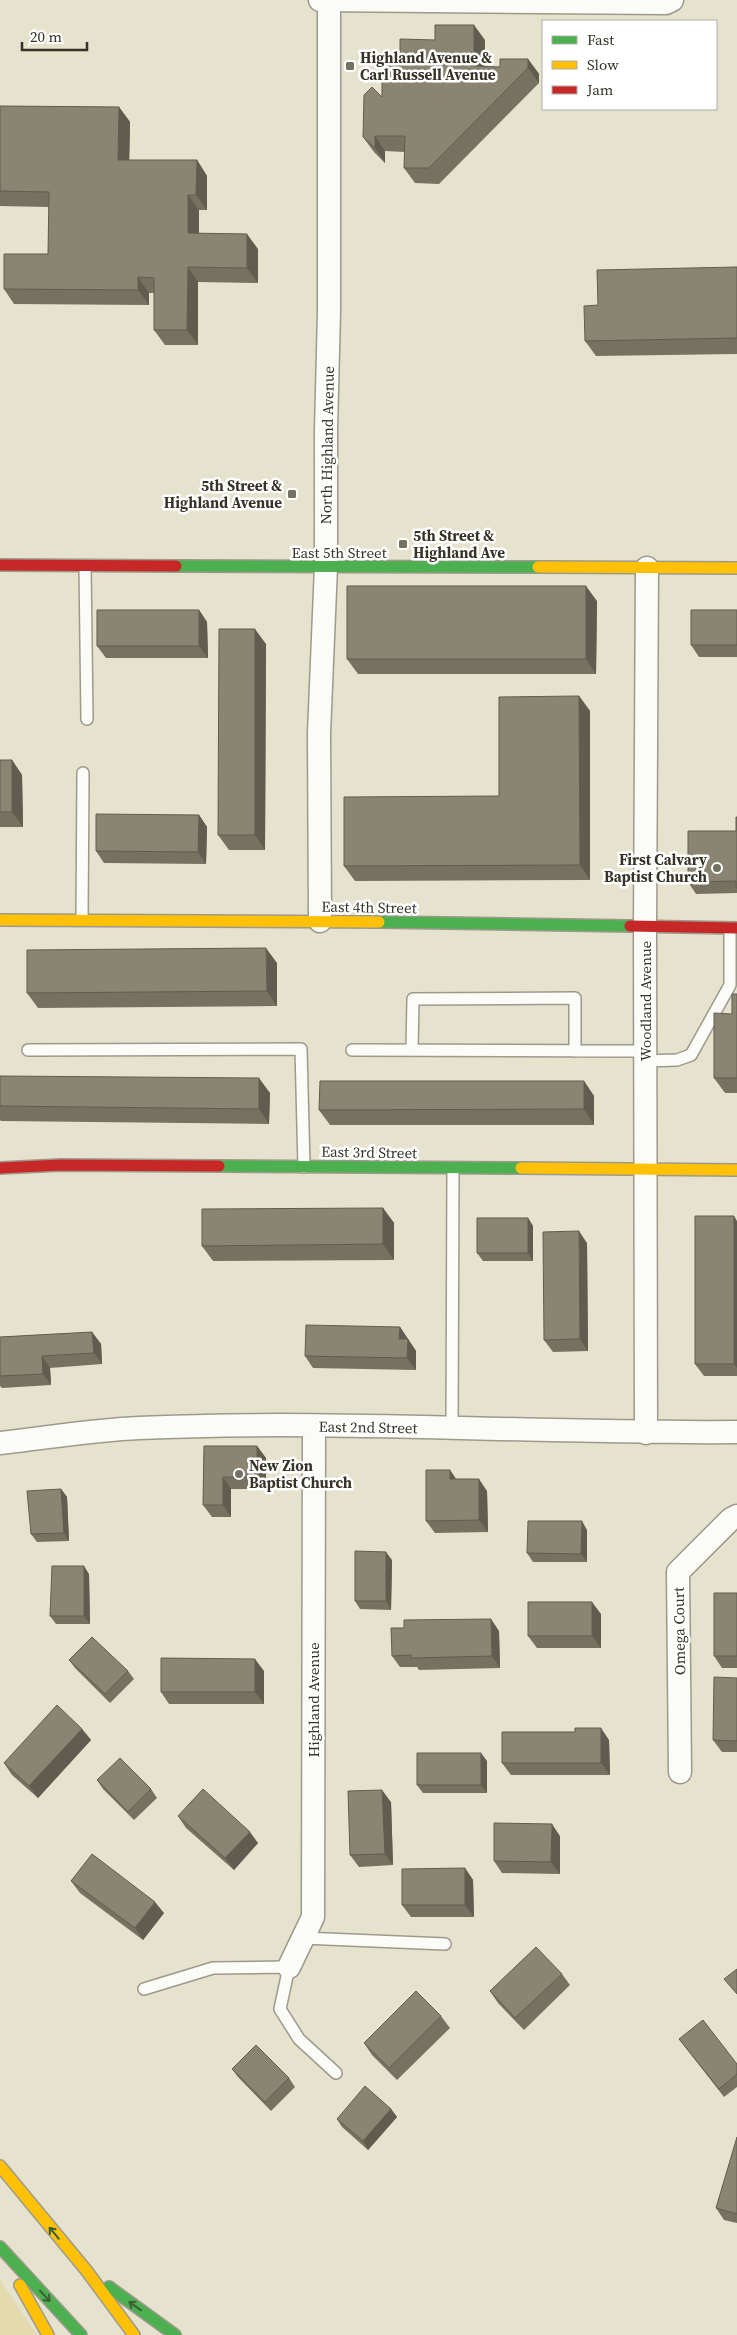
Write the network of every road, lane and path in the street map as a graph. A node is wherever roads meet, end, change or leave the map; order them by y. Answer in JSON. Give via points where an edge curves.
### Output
{"nodes":[{"id":1,"x":320,"y":0,"type":"edge"},
{"id":2,"x":329,"y":0,"type":"edge"},
{"id":3,"x":672,"y":0,"type":"edge"},
{"id":4,"x":0,"y":565,"type":"edge"},
{"id":5,"x":85,"y":565,"type":"junction"},
{"id":6,"x":326,"y":566,"type":"junction"},
{"id":7,"x":647,"y":568,"type":"junction"},
{"id":8,"x":737,"y":568,"type":"edge"},
{"id":9,"x":87,"y":719,"type":"dead end"},
{"id":10,"x":83,"y":772,"type":"dead end"},
{"id":11,"x":0,"y":920,"type":"edge"},
{"id":12,"x":82,"y":920,"type":"junction"},
{"id":13,"x":320,"y":921,"type":"junction"},
{"id":14,"x":645,"y":926,"type":"junction"},
{"id":15,"x":733,"y":928,"type":"edge"},
{"id":16,"x":734,"y":985,"type":"edge"},
{"id":17,"x":28,"y":1050,"type":"dead end"},
{"id":18,"x":352,"y":1050,"type":"dead end"},
{"id":19,"x":412,"y":1050,"type":"junction"},
{"id":20,"x":575,"y":1051,"type":"junction"},
{"id":21,"x":645,"y":1056,"type":"junction"},
{"id":22,"x":304,"y":1167,"type":"junction"},
{"id":23,"x":0,"y":1168,"type":"edge"},
{"id":24,"x":452,"y":1168,"type":"junction"},
{"id":25,"x":645,"y":1169,"type":"junction"},
{"id":26,"x":737,"y":1170,"type":"edge"},
{"id":27,"x":314,"y":1426,"type":"junction"},
{"id":28,"x":452,"y":1428,"type":"junction"},
{"id":29,"x":737,"y":1432,"type":"edge"},
{"id":30,"x":646,"y":1433,"type":"junction"},
{"id":31,"x":0,"y":1443,"type":"edge"},
{"id":32,"x":737,"y":1516,"type":"edge"},
{"id":33,"x":680,"y":1772,"type":"dead end"},
{"id":34,"x":303,"y":1938,"type":"junction"},
{"id":35,"x":445,"y":1944,"type":"dead end"},
{"id":36,"x":289,"y":1968,"type":"junction"},
{"id":37,"x":144,"y":1989,"type":"dead end"},
{"id":38,"x":336,"y":2073,"type":"dead end"},
{"id":39,"x":0,"y":2166,"type":"edge"},
{"id":40,"x":0,"y":2247,"type":"edge"},
{"id":41,"x":0,"y":2252,"type":"edge"},
{"id":42,"x":86,"y":2270,"type":"junction"},
{"id":43,"x":48,"y":2335,"type":"edge"},
{"id":44,"x":81,"y":2335,"type":"edge"},
{"id":45,"x":134,"y":2335,"type":"edge"},
{"id":46,"x":175,"y":2335,"type":"edge"}],
"edges":[{"from":1,"to":2,"type":"street"},
{"from":2,"to":3,"type":"street","via":[[666,3]]},
{"from":2,"to":6,"type":"street","name":"North Highland Avenue"},
{"from":4,"to":5,"type":"main road","name":"East 5th Street"},
{"from":5,"to":6,"type":"main road","name":"East 5th Street"},
{"from":5,"to":9,"type":"lane"},
{"from":6,"to":7,"type":"main road","name":"East 5th Street"},
{"from":6,"to":13,"type":"street","name":"North Highland Avenue","via":[[320,733]]},
{"from":7,"to":8,"type":"main road","name":"East 5th Street"},
{"from":7,"to":14,"type":"street","name":"Woodland Avenue"},
{"from":10,"to":12,"type":"lane"},
{"from":11,"to":12,"type":"main road","name":"East 4th Street"},
{"from":12,"to":13,"type":"main road","name":"East 4th Street"},
{"from":13,"to":14,"type":"main road","name":"East 4th Street"},
{"from":14,"to":15,"type":"main road","name":"East 4th Street"},
{"from":14,"to":21,"type":"street","name":"Woodland Avenue"},
{"from":15,"to":16,"type":"lane"},
{"from":16,"to":21,"type":"lane","via":[[691,1055],[678,1060]]},
{"from":17,"to":22,"type":"lane","via":[[301,1049]]},
{"from":18,"to":19,"type":"lane"},
{"from":19,"to":20,"type":"lane"},
{"from":19,"to":20,"type":"lane","via":[[413,999],[575,998]]},
{"from":20,"to":21,"type":"lane"},
{"from":21,"to":25,"type":"street","name":"Woodland Avenue"},
{"from":22,"to":23,"type":"main road","name":"East 3rd Street","via":[[60,1165]]},
{"from":22,"to":24,"type":"main road","name":"East 3rd Street"},
{"from":24,"to":25,"type":"main road","name":"East 3rd Street"},
{"from":24,"to":28,"type":"lane"},
{"from":25,"to":26,"type":"main road","name":"East 3rd Street"},
{"from":25,"to":30,"type":"street","name":"Woodland Avenue"},
{"from":27,"to":28,"type":"street","name":"East 2nd Street"},
{"from":27,"to":31,"type":"street","name":"East 2nd Street","via":[[138,1428]]},
{"from":27,"to":34,"type":"street","name":"Highland Avenue","via":[[313,1917]]},
{"from":28,"to":30,"type":"street","name":"East 2nd Street"},
{"from":29,"to":30,"type":"street","name":"East 2nd Street"},
{"from":32,"to":33,"type":"street","name":"Omega Court","via":[[730,1519],[678,1572]]},
{"from":34,"to":35,"type":"lane"},
{"from":34,"to":36,"type":"street","name":"Highland Avenue"},
{"from":36,"to":37,"type":"lane","via":[[213,1968]]},
{"from":36,"to":38,"type":"lane","via":[[280,2010],[299,2038]]},
{"from":42,"to":39,"type":"main road","one_way":true},
{"from":40,"to":44,"type":"main road","one_way":true},
{"from":41,"to":43,"type":"main road"},
{"from":42,"to":45,"type":"main road"},
{"from":46,"to":42,"type":"main road","one_way":true}]}
